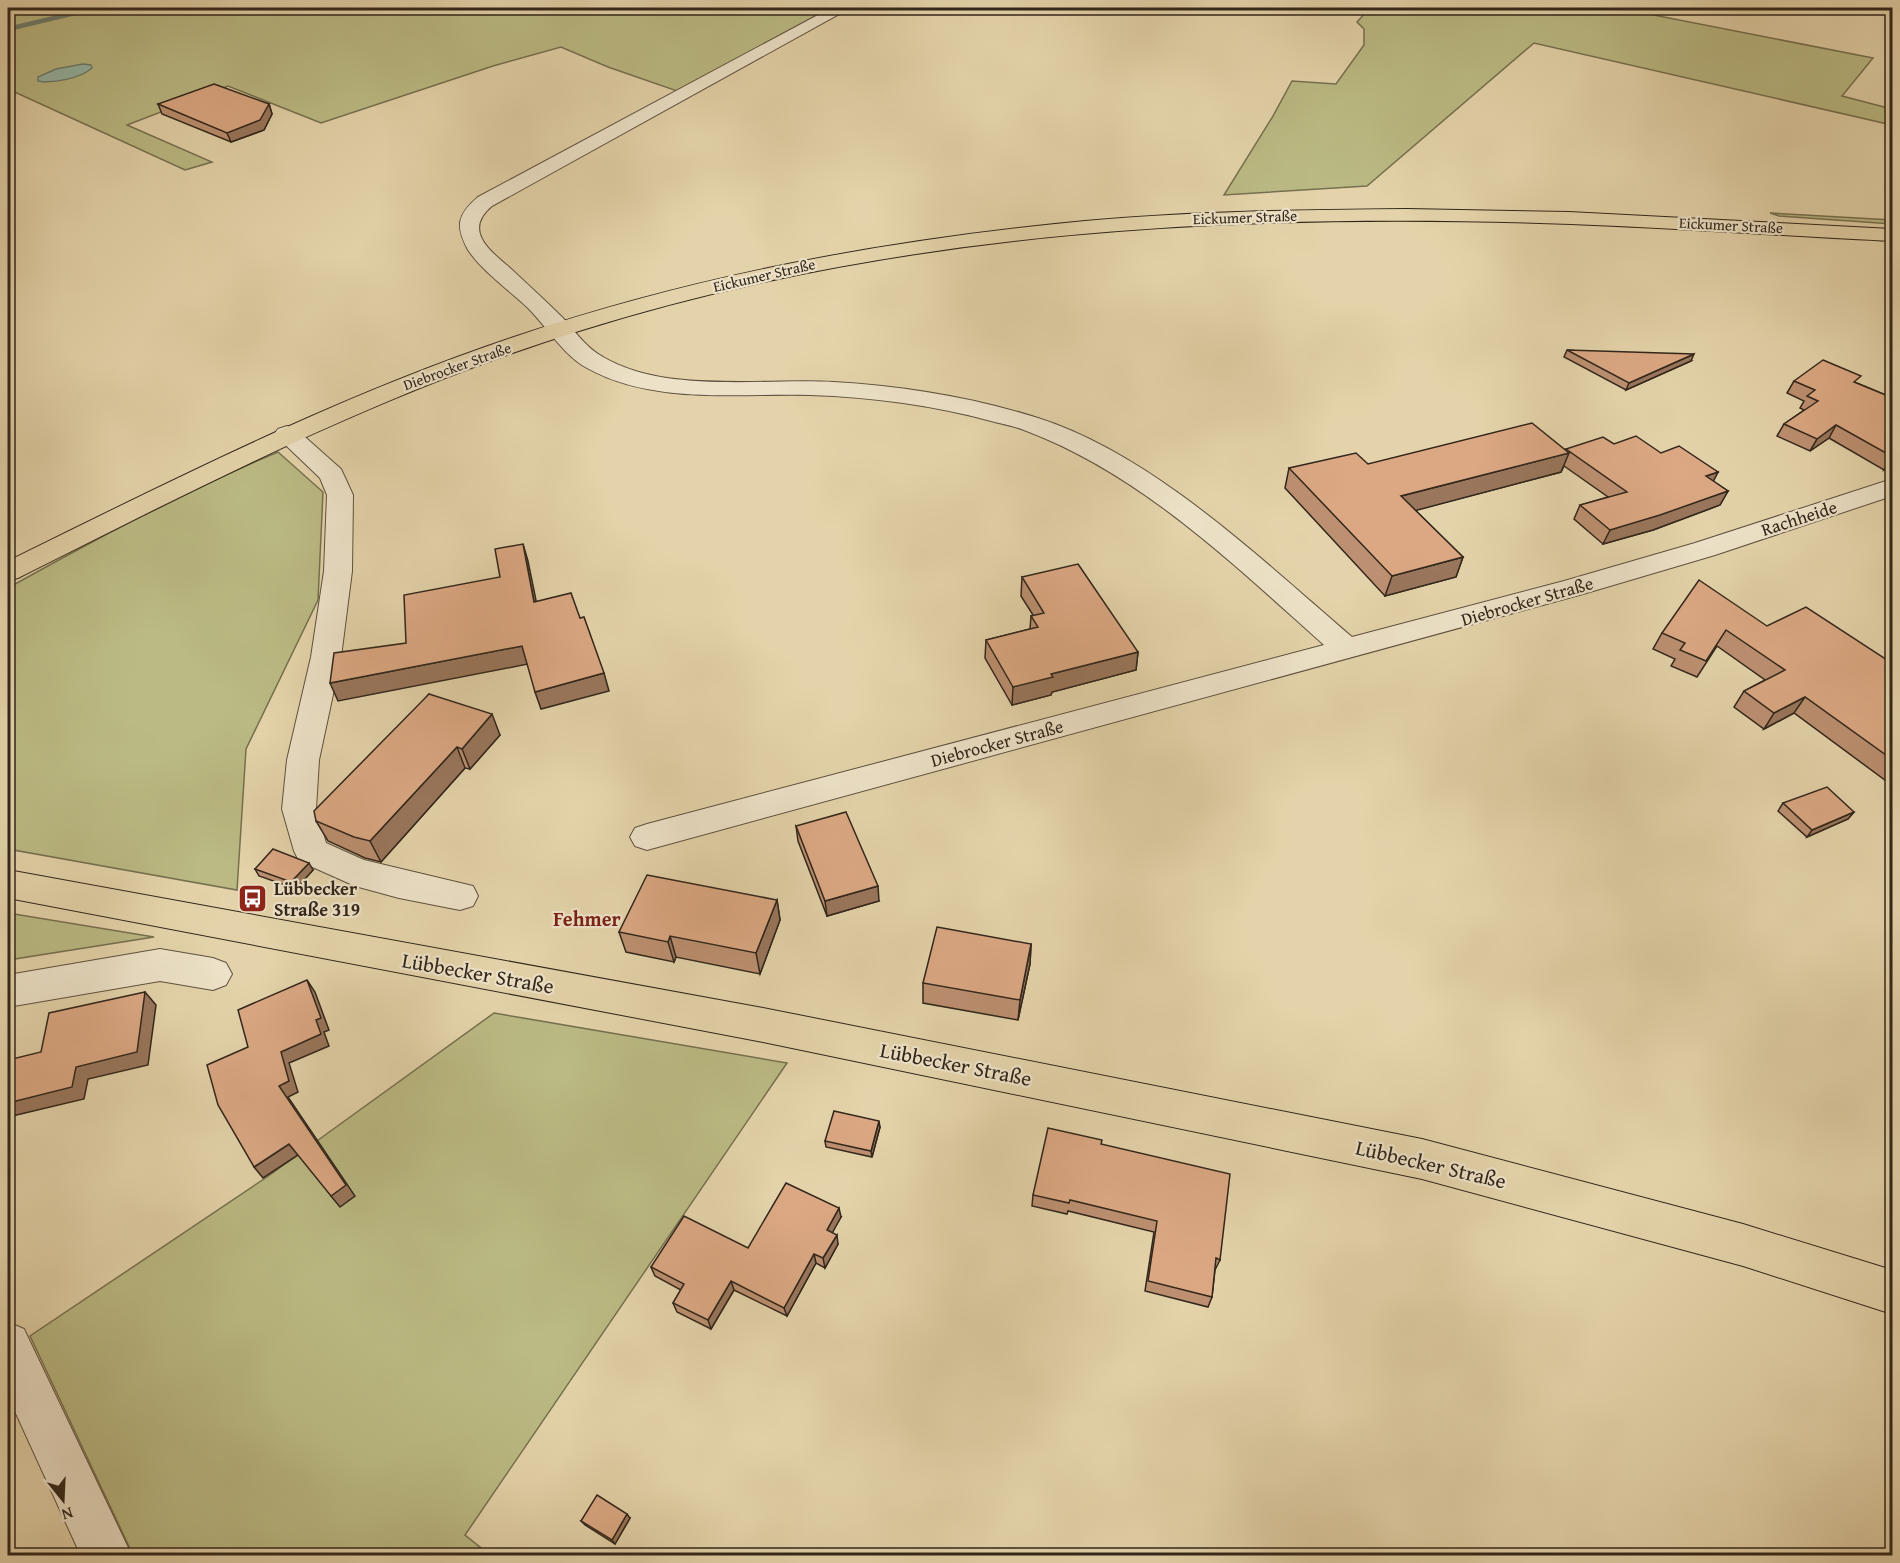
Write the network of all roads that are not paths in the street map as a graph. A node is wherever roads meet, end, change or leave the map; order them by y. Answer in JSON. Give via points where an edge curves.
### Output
{"nodes":[{"id":1,"x":842,"y":8,"type":"edge"},
{"id":2,"x":1893,"y":235,"type":"edge"},
{"id":3,"x":561,"y":330,"type":"junction"},
{"id":4,"x":287,"y":434,"type":"junction"},
{"id":5,"x":1893,"y":487,"type":"edge"},
{"id":6,"x":1705,"y":549,"type":"joint"},
{"id":7,"x":8,"y":574,"type":"edge"},
{"id":8,"x":1337,"y":641,"type":"junction"},
{"id":9,"x":647,"y":837,"type":"dead end"},
{"id":10,"x":8,"y":884,"type":"edge"},
{"id":11,"x":460,"y":896,"type":"dead end"},
{"id":12,"x":213,"y":974,"type":"dead end"},
{"id":13,"x":8,"y":991,"type":"edge"},
{"id":14,"x":1893,"y":1292,"type":"edge"},
{"id":15,"x":8,"y":1345,"type":"edge"},
{"id":16,"x":107,"y":1556,"type":"edge"}],
"edges":[{"from":1,"to":3,"type":"street","via":[[474,209],[467,228],[470,239]]},
{"from":2,"to":3,"type":"main road","name":"Eickumer Straße","via":[[1671,221],[1468,214],[1152,220],[875,252],[733,281]]},
{"from":3,"to":4,"type":"main road","name":"Diebrocker Straße","via":[[388,392]]},
{"from":3,"to":8,"type":"street","via":[[596,363],[635,378],[722,387],[900,394],[1031,424],[1091,452],[1171,499]]},
{"from":4,"to":7,"type":"main road","name":"Diebrocker Straße"},
{"from":4,"to":11,"type":"street","via":[[332,475],[340,495],[338,571],[327,657],[303,760],[299,809],[311,851],[355,872]]},
{"from":5,"to":6,"type":"street","name":"Rachheide"},
{"from":6,"to":8,"type":"street","name":"Diebrocker Straße"},
{"from":8,"to":9,"type":"street","name":"Diebrocker Straße"},
{"from":10,"to":14,"type":"main road","name":"Lübbecker Straße","via":[[774,1028],[1422,1159],[1743,1245]]},
{"from":12,"to":13,"type":"street","via":[[160,965]]},
{"from":15,"to":16,"type":"street"}]}
